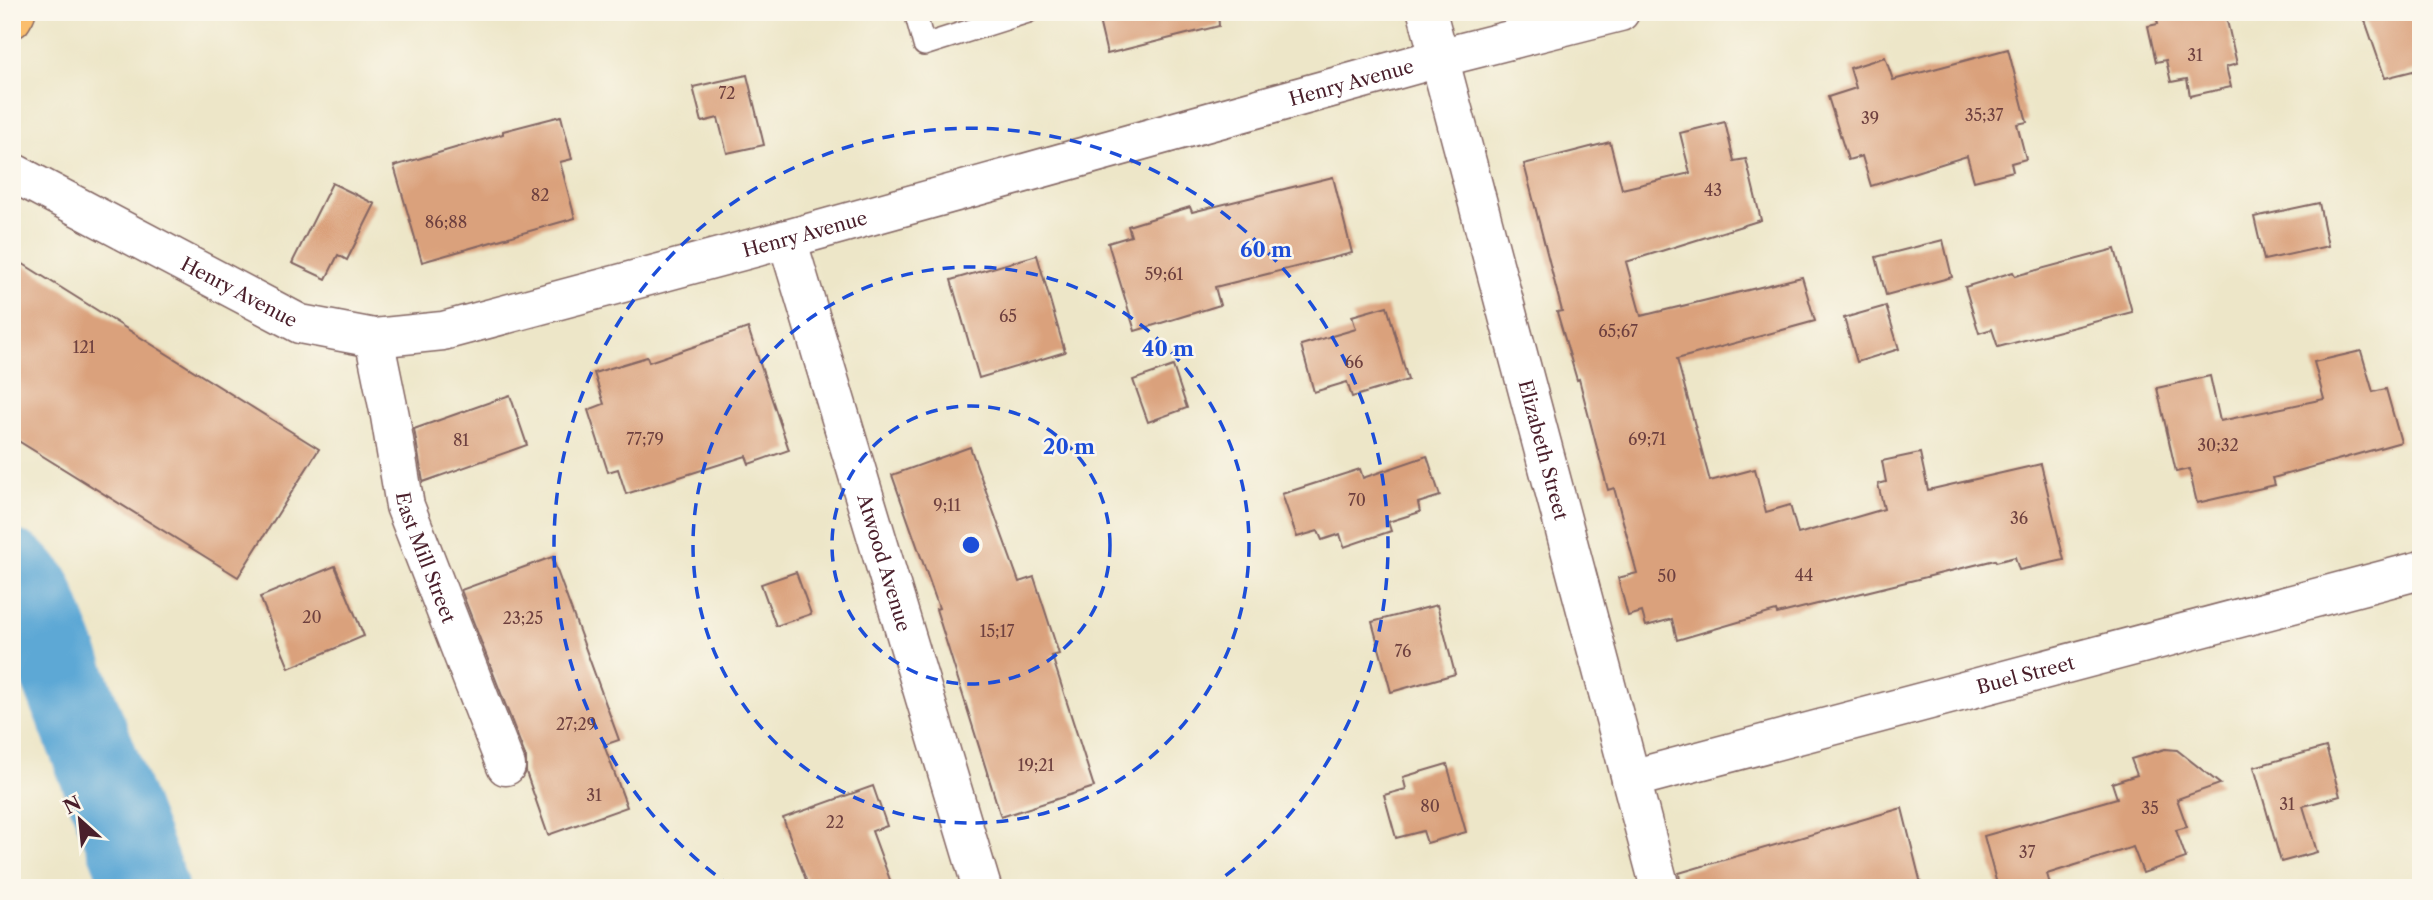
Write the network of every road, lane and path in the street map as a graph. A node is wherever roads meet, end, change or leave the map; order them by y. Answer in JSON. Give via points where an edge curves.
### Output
{"nodes":[{"id":1,"x":16,"y":12,"type":"edge"},
{"id":2,"x":915,"y":12,"type":"edge"},
{"id":3,"x":1028,"y":12,"type":"edge"},
{"id":4,"x":1427,"y":12,"type":"edge"},
{"id":5,"x":1620,"y":12,"type":"edge"},
{"id":6,"x":12,"y":19,"type":"edge"},
{"id":7,"x":1439,"y":58,"type":"junction"},
{"id":8,"x":12,"y":172,"type":"edge"},
{"id":9,"x":787,"y":239,"type":"junction"},
{"id":10,"x":374,"y":338,"type":"junction"},
{"id":11,"x":2421,"y":570,"type":"edge"},
{"id":12,"x":506,"y":766,"type":"dead end"},
{"id":13,"x":1631,"y":779,"type":"junction"},
{"id":14,"x":982,"y":888,"type":"edge"},
{"id":15,"x":1660,"y":888,"type":"edge"}],
"edges":[{"from":1,"to":6,"type":"highway"},
{"from":2,"to":3,"type":"lane","via":[[924,45]]},
{"from":4,"to":7,"type":"street","name":"Elizabeth Street"},
{"from":5,"to":7,"type":"street","name":"Henry Avenue"},
{"from":7,"to":9,"type":"street","name":"Henry Avenue"},
{"from":7,"to":13,"type":"street","name":"Elizabeth Street"},
{"from":8,"to":10,"type":"street","name":"Henry Avenue","via":[[299,324]]},
{"from":9,"to":10,"type":"street","name":"Henry Avenue","via":[[443,331]]},
{"from":9,"to":14,"type":"street","name":"Atwood Avenue"},
{"from":10,"to":12,"type":"street","name":"East Mill Street","via":[[405,506]]},
{"from":11,"to":13,"type":"street","name":"Buel Street"},
{"from":13,"to":15,"type":"street","name":"Elizabeth Street"}]}
